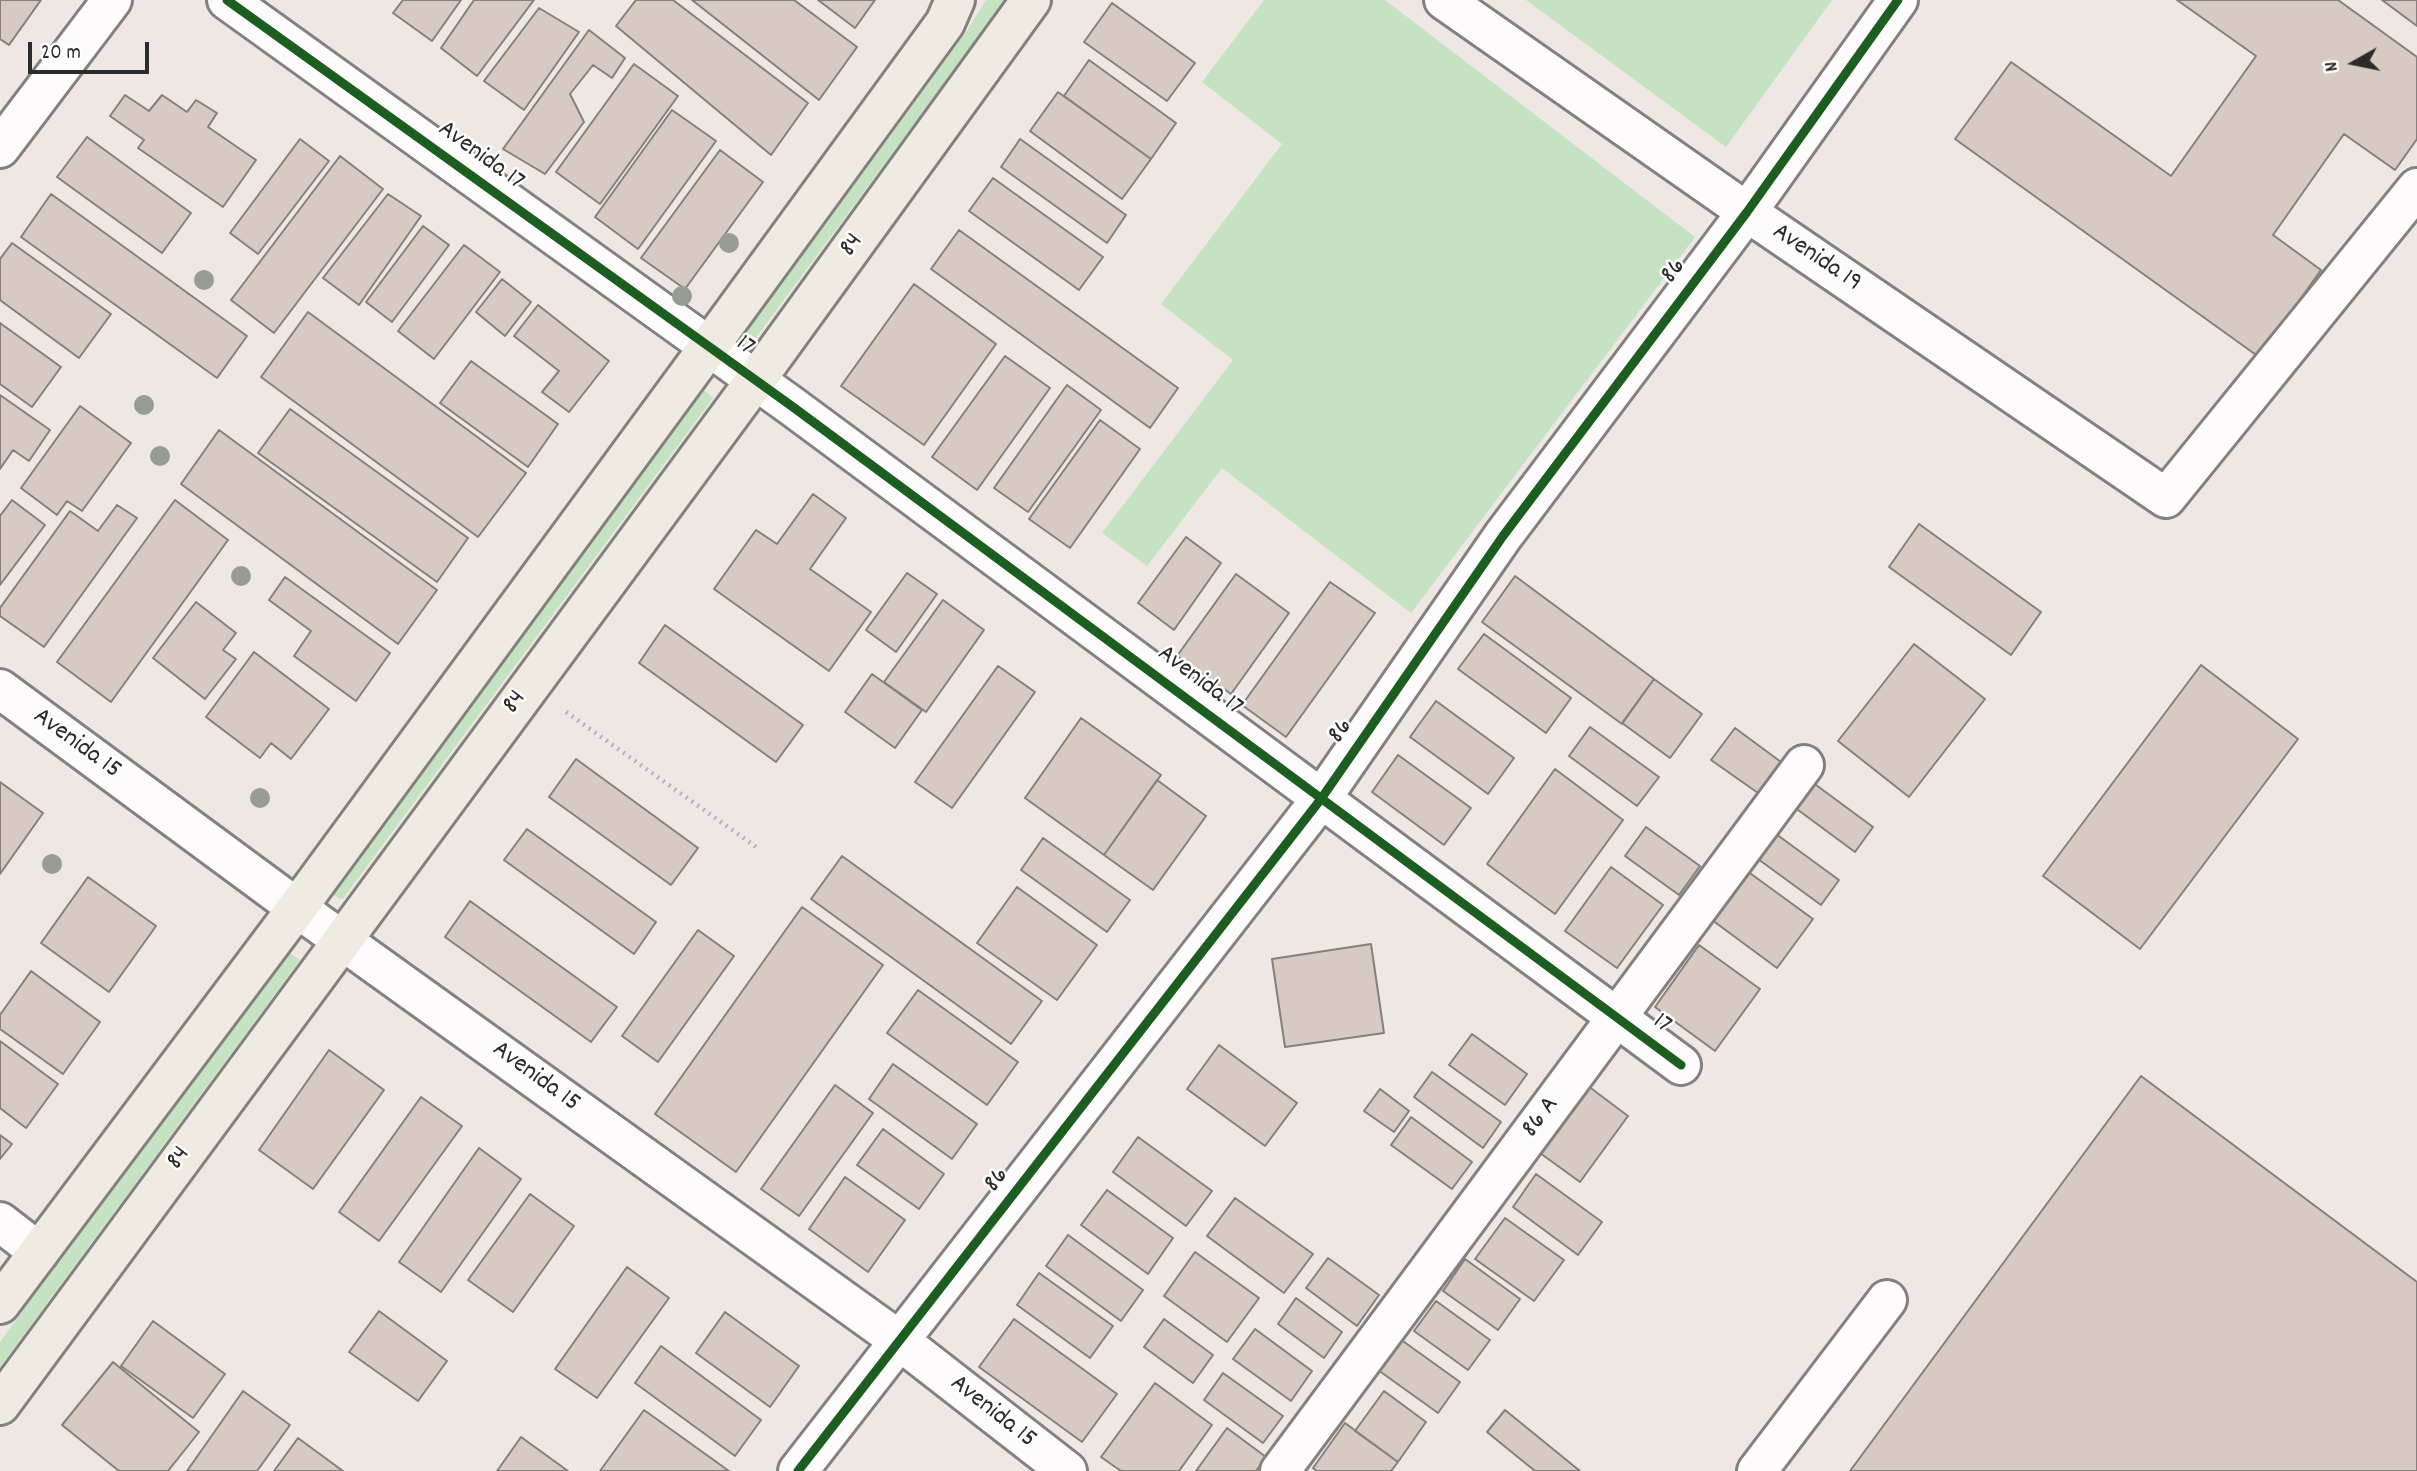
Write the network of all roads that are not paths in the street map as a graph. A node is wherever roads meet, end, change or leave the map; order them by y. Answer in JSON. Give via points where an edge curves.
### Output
{"nodes":[{"id":1,"x":112,"y":0,"type":"edge"},
{"id":2,"x":227,"y":0,"type":"edge"},
{"id":3,"x":1031,"y":0,"type":"edge"},
{"id":4,"x":1898,"y":0,"type":"edge"},
{"id":5,"x":954,"y":8,"type":"edge"},
{"id":6,"x":1456,"y":9,"type":"edge"},
{"id":7,"x":0,"y":148,"type":"edge"},
{"id":8,"x":2417,"y":188,"type":"edge"},
{"id":9,"x":1747,"y":212,"type":"junction"},
{"id":10,"x":708,"y":348,"type":"junction"},
{"id":11,"x":755,"y":381,"type":"junction"},
{"id":12,"x":0,"y":689,"type":"edge"},
{"id":13,"x":1804,"y":765,"type":"dead end"},
{"id":14,"x":1321,"y":799,"type":"junction"},
{"id":15,"x":297,"y":908,"type":"junction"},
{"id":16,"x":341,"y":940,"type":"junction"},
{"id":17,"x":1616,"y":1019,"type":"junction"},
{"id":18,"x":1681,"y":1065,"type":"dead end"},
{"id":19,"x":0,"y":1222,"type":"edge"},
{"id":20,"x":39,"y":1252,"type":"junction"},
{"id":21,"x":1887,"y":1300,"type":"dead end"},
{"id":22,"x":0,"y":1304,"type":"edge"},
{"id":23,"x":900,"y":1341,"type":"junction"},
{"id":24,"x":0,"y":1405,"type":"edge"},
{"id":25,"x":798,"y":1471,"type":"edge"},
{"id":26,"x":1067,"y":1471,"type":"edge"},
{"id":27,"x":1280,"y":1471,"type":"edge"},
{"id":28,"x":1757,"y":1471,"type":"edge"}],
"edges":[{"from":1,"to":7,"type":"street"},
{"from":2,"to":10,"type":"street","name":"Avenida 17"},
{"from":3,"to":11,"type":"main road","name":"84"},
{"from":4,"to":9,"type":"street","name":"86"},
{"from":5,"to":10,"type":"main road","name":"84"},
{"from":6,"to":9,"type":"street","name":"Avenida 19"},
{"from":8,"to":9,"type":"street","name":"Avenida 19","via":[[2166,498]]},
{"from":9,"to":14,"type":"street","name":"86","via":[[1503,536]]},
{"from":10,"to":11,"type":"street","name":"17"},
{"from":10,"to":15,"type":"main road","name":"84"},
{"from":11,"to":14,"type":"street","name":"Avenida 17"},
{"from":11,"to":16,"type":"main road","name":"84"},
{"from":12,"to":15,"type":"street","name":"Avenida 15"},
{"from":13,"to":17,"type":"street","name":"86 A"},
{"from":14,"to":17,"type":"street","name":"Avenida 17"},
{"from":14,"to":23,"type":"street","name":"86"},
{"from":15,"to":16,"type":"street","name":"Avenida 15"},
{"from":15,"to":20,"type":"main road","name":"84"},
{"from":16,"to":23,"type":"street","name":"Avenida 15"},
{"from":16,"to":24,"type":"main road","name":"84"},
{"from":17,"to":18,"type":"street","name":"17"},
{"from":17,"to":27,"type":"street","name":"86 A"},
{"from":19,"to":20,"type":"street"},
{"from":20,"to":22,"type":"main road","name":"84"},
{"from":21,"to":28,"type":"street"},
{"from":23,"to":25,"type":"street","name":"86"},
{"from":23,"to":26,"type":"street","name":"Avenida 15"}]}
